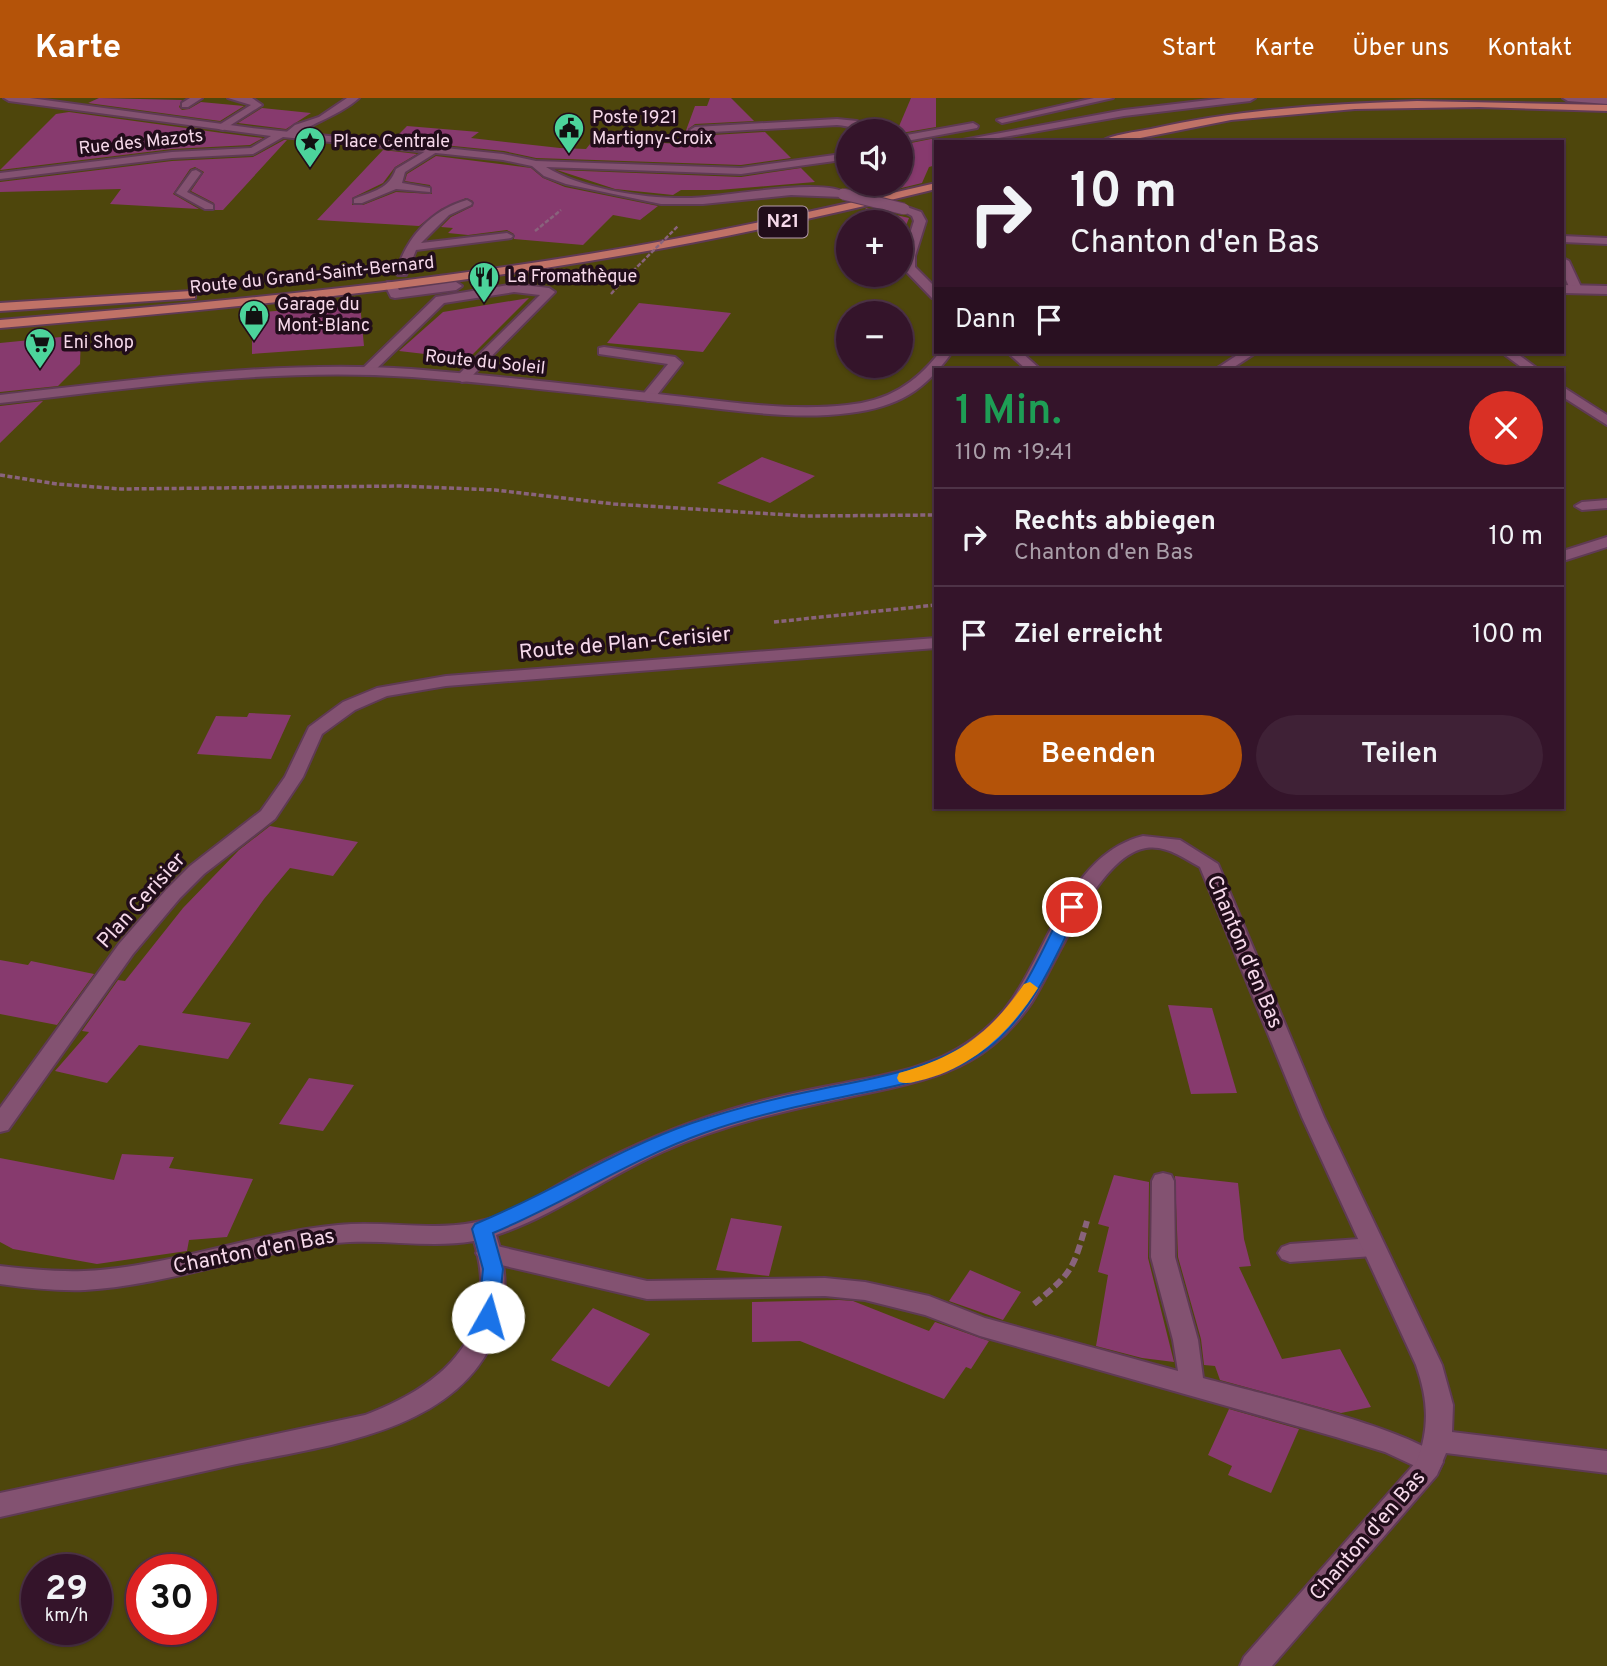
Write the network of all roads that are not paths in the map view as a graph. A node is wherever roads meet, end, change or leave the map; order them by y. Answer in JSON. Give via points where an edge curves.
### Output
{"nodes":[{"id":1,"x":9,"y":98,"type":"edge"},
{"id":2,"x":197,"y":98,"type":"edge"},
{"id":3,"x":233,"y":98,"type":"edge"},
{"id":4,"x":354,"y":98,"type":"edge"},
{"id":5,"x":1108,"y":98,"type":"edge"},
{"id":6,"x":1250,"y":98,"type":"edge"},
{"id":7,"x":1568,"y":98,"type":"edge"},
{"id":8,"x":1607,"y":101,"type":"edge"},
{"id":9,"x":185,"y":105,"type":"dead end"},
{"id":10,"x":1607,"y":108,"type":"edge"},
{"id":11,"x":996,"y":121,"type":"dead end"},
{"id":12,"x":836,"y":122,"type":"edge"},
{"id":13,"x":983,"y":124,"type":"dead end"},
{"id":14,"x":223,"y":127,"type":"junction"},
{"id":15,"x":695,"y":130,"type":"dead end"},
{"id":16,"x":284,"y":134,"type":"junction"},
{"id":17,"x":913,"y":137,"type":"edge"},
{"id":18,"x":969,"y":140,"type":"edge"},
{"id":19,"x":1114,"y":140,"type":"edge"},
{"id":20,"x":926,"y":147,"type":"dead end"},
{"id":21,"x":913,"y":149,"type":"edge"},
{"id":22,"x":435,"y":150,"type":"junction"},
{"id":23,"x":836,"y":150,"type":"edge"},
{"id":24,"x":836,"y":158,"type":"edge"},
{"id":25,"x":536,"y":164,"type":"junction"},
{"id":26,"x":726,"y":172,"type":"junction"},
{"id":27,"x":196,"y":173,"type":"dead end"},
{"id":28,"x":0,"y":176,"type":"edge"},
{"id":29,"x":393,"y":185,"type":"junction"},
{"id":30,"x":934,"y":186,"type":"edge"},
{"id":31,"x":426,"y":190,"type":"dead end"},
{"id":32,"x":358,"y":201,"type":"dead end"},
{"id":33,"x":467,"y":203,"type":"dead end"},
{"id":34,"x":209,"y":206,"type":"dead end"},
{"id":35,"x":507,"y":236,"type":"road end"},
{"id":36,"x":1564,"y":239,"type":"edge"},
{"id":37,"x":1607,"y":241,"type":"edge"},
{"id":38,"x":413,"y":247,"type":"junction"},
{"id":39,"x":627,"y":250,"type":"junction"},
{"id":40,"x":1564,"y":266,"type":"edge"},
{"id":41,"x":402,"y":273,"type":"junction"},
{"id":42,"x":393,"y":289,"type":"junction"},
{"id":43,"x":1569,"y":289,"type":"edge"},
{"id":44,"x":1607,"y":290,"type":"edge"},
{"id":45,"x":549,"y":292,"type":"junction"},
{"id":46,"x":934,"y":293,"type":"edge"},
{"id":47,"x":0,"y":307,"type":"edge"},
{"id":48,"x":0,"y":324,"type":"edge"},
{"id":49,"x":604,"y":351,"type":"dead end"},
{"id":50,"x":1015,"y":354,"type":"edge"},
{"id":51,"x":1248,"y":354,"type":"edge"},
{"id":52,"x":1510,"y":354,"type":"edge"},
{"id":53,"x":934,"y":368,"type":"edge"},
{"id":54,"x":1033,"y":368,"type":"edge"},
{"id":55,"x":1224,"y":368,"type":"edge"},
{"id":56,"x":1531,"y":368,"type":"edge"},
{"id":57,"x":366,"y":371,"type":"junction"},
{"id":58,"x":462,"y":378,"type":"junction"},
{"id":59,"x":1564,"y":392,"type":"edge"},
{"id":60,"x":648,"y":397,"type":"junction"},
{"id":61,"x":0,"y":399,"type":"edge"},
{"id":62,"x":1607,"y":421,"type":"edge"},
{"id":63,"x":1607,"y":504,"type":"edge"},
{"id":64,"x":1582,"y":506,"type":"dead end"},
{"id":65,"x":1607,"y":542,"type":"edge"},
{"id":66,"x":1564,"y":556,"type":"edge"},
{"id":67,"x":934,"y":643,"type":"edge"},
{"id":68,"x":326,"y":721,"type":"joint"},
{"id":69,"x":0,"y":1124,"type":"edge"},
{"id":70,"x":1163,"y":1181,"type":"dead end"},
{"id":71,"x":485,"y":1241,"type":"junction"},
{"id":72,"x":1373,"y":1247,"type":"junction"},
{"id":73,"x":1290,"y":1253,"type":"dead end"},
{"id":74,"x":0,"y":1275,"type":"edge"},
{"id":75,"x":1191,"y":1385,"type":"junction"},
{"id":76,"x":1434,"y":1452,"type":"junction"},
{"id":77,"x":1607,"y":1462,"type":"edge"},
{"id":78,"x":0,"y":1505,"type":"edge"},
{"id":79,"x":1254,"y":1666,"type":"edge"}],
"edges":[{"from":1,"to":14,"type":"street"},
{"from":2,"to":9,"type":"street"},
{"from":3,"to":14,"type":"street","via":[[257,105]]},
{"from":4,"to":16,"type":"street","name":"Rue des Mazots","via":[[322,119]]},
{"from":5,"to":11,"type":"street"},
{"from":6,"to":18,"type":"street","via":[[1124,113]]},
{"from":7,"to":8,"type":"street"},
{"from":10,"to":19,"type":"main road","via":[[1437,102],[1328,105],[1207,119]]},
{"from":12,"to":15,"type":"street"},
{"from":13,"to":17,"type":"street"},
{"from":14,"to":16,"type":"street"},
{"from":16,"to":22,"type":"street"},
{"from":16,"to":28,"type":"street","name":"Rue des Mazots","via":[[253,152],[184,154]]},
{"from":20,"to":21,"type":"street"},
{"from":22,"to":25,"type":"street"},
{"from":22,"to":29,"type":"street","via":[[400,171]]},
{"from":23,"to":26,"type":"street"},
{"from":24,"to":26,"type":"street"},
{"from":25,"to":26,"type":"street"},
{"from":25,"to":46,"type":"street","bridge":true,"via":[[547,173],[586,186],[646,199],[819,191],[904,209],[919,217],[922,228],[909,256],[909,268]]},
{"from":27,"to":34,"type":"street","via":[[181,193]]},
{"from":29,"to":31,"type":"street"},
{"from":29,"to":32,"type":"street"},
{"from":30,"to":39,"type":"main road","name":"Route du Grand-Saint-Bernard","number":"N21","via":[[759,227]]},
{"from":33,"to":38,"type":"street","via":[[443,212]]},
{"from":35,"to":38,"type":"street"},
{"from":36,"to":37,"type":"street"},
{"from":38,"to":41,"type":"street"},
{"from":39,"to":41,"type":"main road","name":"Route du Grand-Saint-Bernard","number":"N21"},
{"from":39,"to":42,"type":"main road","name":"Route du Grand-Saint-Bernard","number":"N21"},
{"from":40,"to":43,"type":"street"},
{"from":41,"to":47,"type":"main road","name":"Route du Grand-Saint-Bernard","number":"N21","via":[[212,293]]},
{"from":42,"to":45,"type":"street","via":[[535,277],[554,283]]},
{"from":42,"to":48,"type":"main road","name":"Route du Grand-Saint-Bernard","number":"N21"},
{"from":43,"to":44,"type":"street"},
{"from":45,"to":57,"type":"street","via":[[514,288],[440,300]]},
{"from":45,"to":58,"type":"street"},
{"from":49,"to":60,"type":"street","via":[[675,361]]},
{"from":50,"to":54,"type":"street"},
{"from":51,"to":55,"type":"street"},
{"from":52,"to":56,"type":"street"},
{"from":53,"to":60,"type":"street","name":"Route du Soleil","via":[[906,393],[850,409],[792,411]]},
{"from":57,"to":58,"type":"street","name":"Route du Soleil"},
{"from":57,"to":61,"type":"street","name":"Route du Soleil","via":[[246,374]]},
{"from":58,"to":60,"type":"street","name":"Route du Soleil"},
{"from":59,"to":62,"type":"street"},
{"from":63,"to":64,"type":"street"},
{"from":65,"to":66,"type":"street"},
{"from":67,"to":68,"type":"street","name":"Route de Plan-Cerisier","via":[[446,681],[383,692]]},
{"from":68,"to":69,"type":"street","name":"Plan Cerisier","via":[[315,731],[294,777],[268,815],[173,894],[126,949]]},
{"from":70,"to":75,"type":"street","via":[[1161,1241],[1171,1293],[1189,1347]]},
{"from":71,"to":72,"type":"street","name":"Chanton d'en Bas","via":[[521,1213],[699,1128],[773,1105],[932,1071],[974,1050],[993,1036],[1024,998],[1093,876],[1119,853],[1159,843],[1183,847],[1208,864],[1313,1117]]},
{"from":71,"to":74,"type":"street","name":"Chanton d'en Bas","via":[[368,1232],[285,1242],[136,1275],[30,1280]]},
{"from":71,"to":75,"type":"street","via":[[647,1290],[825,1287],[864,1291],[929,1306]]},
{"from":71,"to":78,"type":"street","via":[[493,1269],[492,1289],[477,1349],[462,1371],[422,1404],[366,1425]]},
{"from":72,"to":73,"type":"street"},
{"from":72,"to":76,"type":"street","name":"Chanton d'en Bas","via":[[1438,1387],[1442,1409]]},
{"from":75,"to":76,"type":"street"},
{"from":76,"to":77,"type":"street"},
{"from":76,"to":79,"type":"street","name":"Chanton d'en Bas","via":[[1352,1556]]}]}
